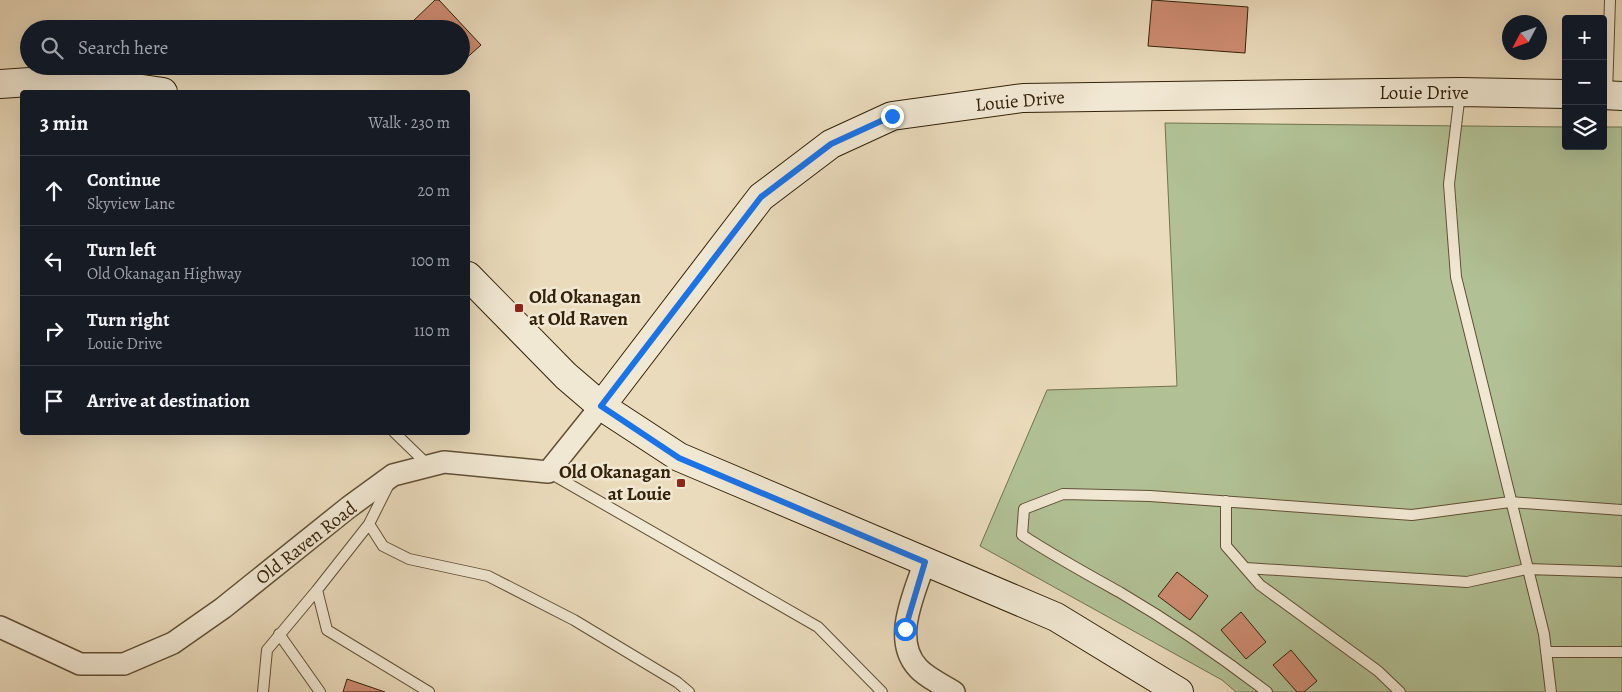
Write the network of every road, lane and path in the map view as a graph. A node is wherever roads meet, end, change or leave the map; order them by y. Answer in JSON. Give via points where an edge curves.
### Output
{"nodes":[{"id":1,"x":1610,"y":0,"type":"edge"},
{"id":2,"x":0,"y":84,"type":"edge"},
{"id":3,"x":149,"y":90,"type":"edge"},
{"id":4,"x":1460,"y":92,"type":"junction"},
{"id":5,"x":1562,"y":94,"type":"edge"},
{"id":6,"x":1611,"y":95,"type":"edge"},
{"id":7,"x":470,"y":278,"type":"edge"},
{"id":8,"x":601,"y":406,"type":"junction"},
{"id":9,"x":397,"y":435,"type":"edge"},
{"id":10,"x":428,"y":465,"type":"junction"},
{"id":11,"x":548,"y":472,"type":"junction"},
{"id":12,"x":393,"y":475,"type":"junction"},
{"id":13,"x":1226,"y":501,"type":"junction"},
{"id":14,"x":1510,"y":502,"type":"junction"},
{"id":15,"x":1622,"y":510,"type":"edge"},
{"id":16,"x":369,"y":524,"type":"junction"},
{"id":17,"x":925,"y":562,"type":"junction"},
{"id":18,"x":1246,"y":568,"type":"junction"},
{"id":19,"x":1527,"y":569,"type":"junction"},
{"id":20,"x":1622,"y":572,"type":"edge"},
{"id":21,"x":316,"y":590,"type":"junction"},
{"id":22,"x":0,"y":628,"type":"edge"},
{"id":23,"x":280,"y":634,"type":"junction"},
{"id":24,"x":1546,"y":652,"type":"junction"},
{"id":25,"x":1622,"y":652,"type":"edge"},
{"id":26,"x":263,"y":692,"type":"edge"},
{"id":27,"x":320,"y":692,"type":"edge"},
{"id":28,"x":429,"y":692,"type":"edge"},
{"id":29,"x":688,"y":692,"type":"edge"},
{"id":30,"x":882,"y":692,"type":"edge"},
{"id":31,"x":954,"y":692,"type":"edge"},
{"id":32,"x":1179,"y":692,"type":"edge"},
{"id":33,"x":1267,"y":692,"type":"edge"},
{"id":34,"x":1400,"y":692,"type":"edge"},
{"id":35,"x":1551,"y":692,"type":"edge"}],
"edges":[{"from":1,"to":6,"type":"lane"},
{"from":2,"to":3,"type":"street","via":[[74,79]]},
{"from":4,"to":5,"type":"street","name":"Louie Drive"},
{"from":4,"to":8,"type":"street","name":"Louie Drive","via":[[1023,98],[892,116],[831,144],[761,197]]},
{"from":4,"to":14,"type":"lane","via":[[1449,184],[1456,277]]},
{"from":7,"to":8,"type":"street","via":[[561,372]]},
{"from":8,"to":11,"type":"street"},
{"from":8,"to":17,"type":"street","via":[[679,458]]},
{"from":9,"to":10,"type":"lane"},
{"from":10,"to":11,"type":"street","name":"Old Raven Road","via":[[444,462]]},
{"from":10,"to":12,"type":"street","name":"Old Raven Road"},
{"from":11,"to":30,"type":"lane","via":[[818,627]]},
{"from":12,"to":16,"type":"lane"},
{"from":12,"to":22,"type":"street","name":"Old Raven Road","via":[[216,613],[173,643],[124,664],[80,664]]},
{"from":13,"to":14,"type":"lane","via":[[1412,515]]},
{"from":13,"to":18,"type":"lane","via":[[1226,546]]},
{"from":13,"to":33,"type":"lane","via":[[1063,494],[1024,509],[1022,535],[1214,652]]},
{"from":14,"to":15,"type":"lane"},
{"from":14,"to":19,"type":"lane"},
{"from":16,"to":21,"type":"lane"},
{"from":16,"to":29,"type":"lane","via":[[383,546],[409,559],[488,576],[574,620],[677,682]]},
{"from":17,"to":31,"type":"street","via":[[905,629],[908,650],[918,668]]},
{"from":17,"to":32,"type":"street","via":[[1056,617]]},
{"from":18,"to":19,"type":"lane","via":[[1467,582]]},
{"from":18,"to":34,"type":"lane","via":[[1260,585],[1378,671]]},
{"from":19,"to":20,"type":"lane"},
{"from":19,"to":24,"type":"lane"},
{"from":21,"to":23,"type":"lane"},
{"from":21,"to":28,"type":"lane","via":[[327,630]]},
{"from":23,"to":26,"type":"lane","via":[[267,650]]},
{"from":23,"to":27,"type":"lane"},
{"from":24,"to":25,"type":"lane"},
{"from":24,"to":35,"type":"lane"}]}
